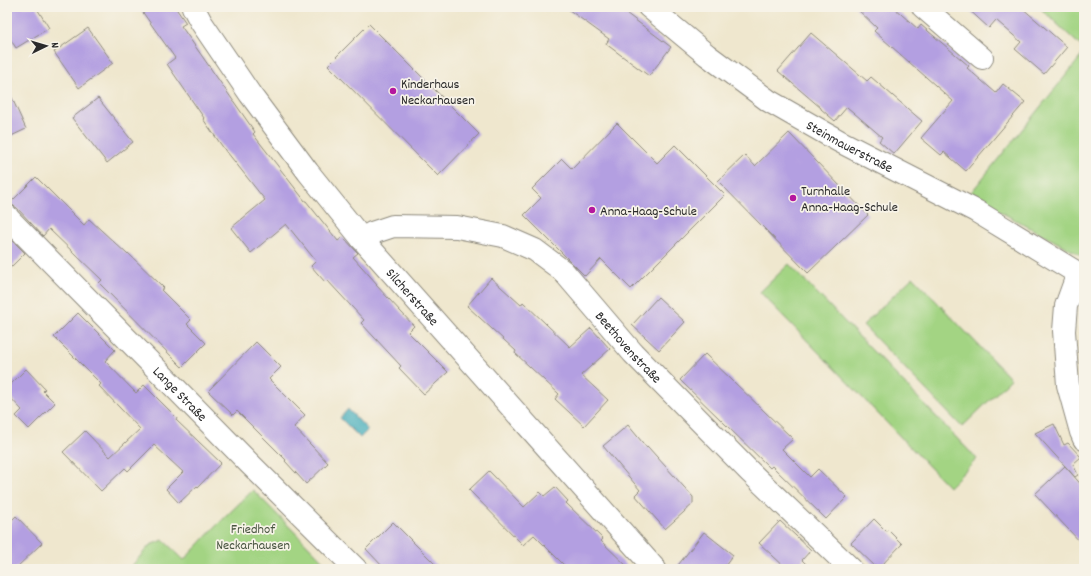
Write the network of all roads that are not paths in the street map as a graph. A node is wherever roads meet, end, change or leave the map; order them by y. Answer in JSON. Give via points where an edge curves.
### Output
{"nodes":[{"id":1,"x":193,"y":7,"type":"edge"},
{"id":2,"x":649,"y":7,"type":"edge"},
{"id":3,"x":923,"y":7,"type":"edge"},
{"id":4,"x":982,"y":58,"type":"dead end"},
{"id":5,"x":7,"y":216,"type":"edge"},
{"id":6,"x":362,"y":239,"type":"junction"},
{"id":7,"x":1081,"y":275,"type":"edge"},
{"id":8,"x":1084,"y":439,"type":"edge"},
{"id":9,"x":356,"y":569,"type":"edge"},
{"id":10,"x":655,"y":569,"type":"edge"},
{"id":11,"x":851,"y":569,"type":"edge"}],
"edges":[{"from":1,"to":6,"type":"street","name":"Silcherstraße","via":[[200,22],[254,100]]},
{"from":2,"to":7,"type":"street","name":"Steinmauerstraße","via":[[707,55],[769,100],[839,141],[976,211]]},
{"from":3,"to":4,"type":"street"},
{"from":5,"to":9,"type":"street","name":"Lange Straße"},
{"from":6,"to":10,"type":"street","name":"Silcherstraße"},
{"from":6,"to":11,"type":"street","name":"Beethovenstraße","via":[[393,226],[457,227],[503,236],[535,250],[563,271],[632,353]]},
{"from":7,"to":8,"type":"street","via":[[1066,306],[1064,331],[1068,385]]}]}
